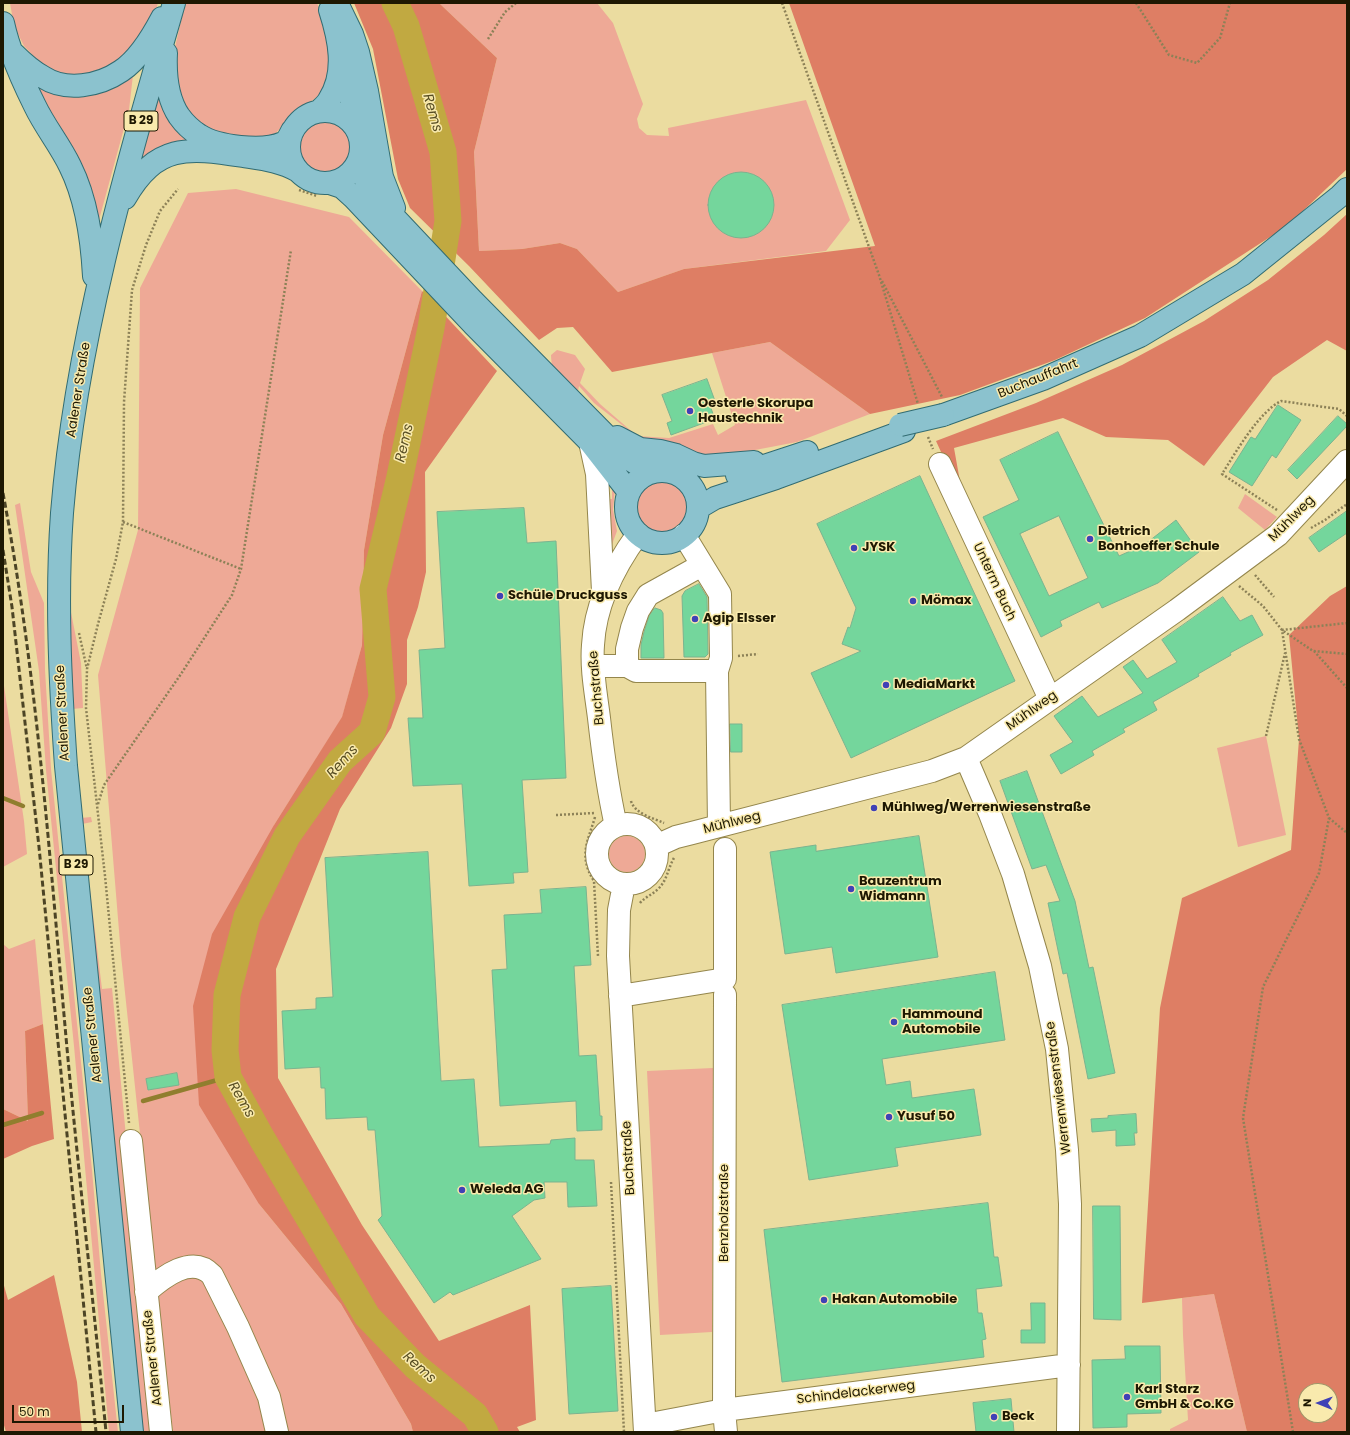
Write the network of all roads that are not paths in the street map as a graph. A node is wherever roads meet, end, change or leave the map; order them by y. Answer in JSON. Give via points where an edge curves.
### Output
{"nodes":[{"id":1,"x":170,"y":3,"type":"edge"},
{"id":2,"x":174,"y":3,"type":"edge"},
{"id":3,"x":326,"y":3,"type":"edge"},
{"id":4,"x":340,"y":10,"type":"edge"},
{"id":5,"x":3,"y":23,"type":"edge"},
{"id":6,"x":166,"y":30,"type":"junction"},
{"id":7,"x":12,"y":51,"type":"junction"},
{"id":8,"x":319,"y":111,"type":"junction"},
{"id":9,"x":355,"y":127,"type":"junction"},
{"id":10,"x":292,"y":131,"type":"junction"},
{"id":11,"x":359,"y":159,"type":"junction"},
{"id":12,"x":295,"y":179,"type":"junction"},
{"id":13,"x":1347,"y":189,"type":"edge"},
{"id":14,"x":326,"y":191,"type":"junction"},
{"id":15,"x":116,"y":213,"type":"junction"},
{"id":16,"x":407,"y":239,"type":"junction"},
{"id":17,"x":96,"y":299,"type":"junction"},
{"id":18,"x":902,"y":428,"type":"junction"},
{"id":19,"x":595,"y":435,"type":"junction"},
{"id":20,"x":785,"y":458,"type":"junction"},
{"id":21,"x":1347,"y":461,"type":"edge"},
{"id":22,"x":940,"y":464,"type":"dead end"},
{"id":23,"x":654,"y":472,"type":"junction"},
{"id":24,"x":692,"y":487,"type":"junction"},
{"id":25,"x":629,"y":492,"type":"junction"},
{"id":26,"x":698,"y":508,"type":"junction"},
{"id":27,"x":638,"y":534,"type":"junction"},
{"id":28,"x":684,"y":536,"type":"junction"},
{"id":29,"x":702,"y":565,"type":"junction"},
{"id":30,"x":603,"y":596,"type":"junction"},
{"id":31,"x":593,"y":666,"type":"junction"},
{"id":32,"x":627,"y":666,"type":"junction"},
{"id":33,"x":718,"y":671,"type":"junction"},
{"id":34,"x":1050,"y":699,"type":"junction"},
{"id":35,"x":966,"y":758,"type":"junction"},
{"id":36,"x":616,"y":826,"type":"junction"},
{"id":37,"x":719,"y":826,"type":"junction"},
{"id":38,"x":656,"y":846,"type":"junction"},
{"id":39,"x":725,"y":849,"type":"dead end"},
{"id":40,"x":624,"y":884,"type":"junction"},
{"id":41,"x":725,"y":995,"type":"dead end"},
{"id":42,"x":620,"y":996,"type":"junction"},
{"id":43,"x":131,"y":1141,"type":"road end"},
{"id":44,"x":146,"y":1292,"type":"junction"},
{"id":45,"x":1069,"y":1365,"type":"junction"},
{"id":46,"x":724,"y":1410,"type":"junction"},
{"id":47,"x":645,"y":1429,"type":"edge"},
{"id":48,"x":132,"y":1432,"type":"edge"},
{"id":49,"x":161,"y":1432,"type":"edge"},
{"id":50,"x":277,"y":1432,"type":"edge"},
{"id":51,"x":726,"y":1432,"type":"edge"},
{"id":52,"x":1068,"y":1432,"type":"edge"}],
"edges":[{"from":1,"to":7,"type":"main road","via":[[151,38],[137,56],[122,71],[104,81],[84,86],[57,83],[27,67]]},
{"from":2,"to":6,"type":"main road","name":"Aalener Straße","number":"B 29"},
{"from":3,"to":8,"type":"main road","via":[[335,27],[339,66],[335,89],[329,101]]},
{"from":4,"to":9,"type":"main road","via":[[349,54]]},
{"from":4,"to":16,"type":"main road","via":[[352,34],[363,71],[382,177]]},
{"from":5,"to":7,"type":"main road"},
{"from":6,"to":10,"type":"main road","via":[[168,88],[179,116],[189,128],[212,142],[254,147],[273,146],[285,142]]},
{"from":6,"to":15,"type":"main road","name":"Aalener Straße","number":"B 29"},
{"from":7,"to":17,"type":"main road","via":[[35,106],[64,155],[79,188],[92,242]]},
{"from":8,"to":9,"type":"main road","via":[[337,113]]},
{"from":8,"to":10,"type":"main road","via":[[304,117]]},
{"from":9,"to":11,"type":"main road","via":[[360,137]]},
{"from":10,"to":12,"type":"main road","via":[[289,151]]},
{"from":11,"to":14,"type":"main road","via":[[348,175]]},
{"from":11,"to":16,"type":"main road","via":[[362,172],[374,194]]},
{"from":12,"to":14,"type":"main road","via":[[307,179],[318,183]]},
{"from":12,"to":15,"type":"main road","via":[[289,166],[269,161],[208,151],[182,151],[163,157],[149,167],[131,188]]},
{"from":13,"to":18,"type":"main road","name":"Buchauffahrt","bridge":true,"via":[[1243,274],[1140,336],[1043,379]]},
{"from":14,"to":16,"type":"main road","via":[[342,187]]},
{"from":15,"to":17,"type":"main road","name":"Aalener Straße","number":"B 29"},
{"from":16,"to":19,"type":"main road","via":[[473,301]]},
{"from":16,"to":19,"type":"main road","via":[[473,324]]},
{"from":17,"to":48,"type":"main road","name":"Aalener Straße","number":"B 29","via":[[80,369],[72,424],[62,512],[58,602],[66,766]]},
{"from":18,"to":20,"type":"main road"},
{"from":18,"to":26,"type":"main road","via":[[776,478],[715,498]]},
{"from":19,"to":20,"type":"main road","via":[[640,449],[676,455],[704,466]]},
{"from":19,"to":23,"type":"main road","via":[[629,459]]},
{"from":19,"to":25,"type":"main road"},
{"from":19,"to":30,"type":"street"},
{"from":20,"to":24,"type":"main road","via":[[711,484]]},
{"from":21,"to":34,"type":"street","name":"Mühlweg","via":[[1278,535]]},
{"from":22,"to":34,"type":"street","name":"Unterm Buch"},
{"from":23,"to":24,"type":"main road","via":[[665,471],[675,474],[685,479]]},
{"from":23,"to":25,"type":"main road","via":[[639,479]]},
{"from":24,"to":26,"type":"main road"},
{"from":25,"to":27,"type":"main road","via":[[626,514]]},
{"from":26,"to":28,"type":"main road","via":[[696,519]]},
{"from":27,"to":28,"type":"main road","via":[[656,543],[670,542]]},
{"from":27,"to":30,"type":"street","name":"Buchstraße","via":[[618,564]]},
{"from":28,"to":29,"type":"street"},
{"from":29,"to":32,"type":"street","via":[[648,595],[638,611],[632,628],[627,649]]},
{"from":29,"to":33,"type":"street","via":[[720,594],[722,658]]},
{"from":30,"to":31,"type":"street","name":"Buchstraße","via":[[593,645]]},
{"from":31,"to":32,"type":"street"},
{"from":31,"to":36,"type":"street","name":"Buchstraße","via":[[605,768]]},
{"from":32,"to":33,"type":"street","via":[[636,672]]},
{"from":33,"to":37,"type":"street"},
{"from":34,"to":35,"type":"street","name":"Mühlweg"},
{"from":35,"to":37,"type":"street","name":"Mühlweg","via":[[932,771]]},
{"from":35,"to":45,"type":"street","name":"Werrenwiesenstraße","via":[[1013,874],[1040,966],[1057,1049],[1070,1204]]},
{"from":36,"to":38,"type":"street","via":[[626,824],[645,830]]},
{"from":36,"to":40,"type":"street","via":[[609,830],[600,842],[597,858],[599,866],[609,878]]},
{"from":37,"to":38,"type":"street","name":"Mühlweg","via":[[676,837]]},
{"from":38,"to":40,"type":"street","via":[[654,865],[650,873],[642,880]]},
{"from":39,"to":42,"type":"street","via":[[725,979]]},
{"from":40,"to":42,"type":"street","name":"Buchstraße","via":[[619,910]]},
{"from":41,"to":46,"type":"street","name":"Benzholzstraße"},
{"from":42,"to":47,"type":"street","name":"Buchstraße"},
{"from":43,"to":44,"type":"street","name":"Aalener Straße"},
{"from":44,"to":49,"type":"street","name":"Aalener Straße"},
{"from":44,"to":50,"type":"street","via":[[162,1278],[187,1266],[200,1267],[212,1275],[269,1397]]},
{"from":45,"to":46,"type":"street","name":"Schindelackerweg"},
{"from":45,"to":52,"type":"street","name":"Werrenwiesenstraße"},
{"from":46,"to":47,"type":"street","name":"Schindelackerweg"},
{"from":46,"to":51,"type":"street","name":"Benzholzstraße"}]}
